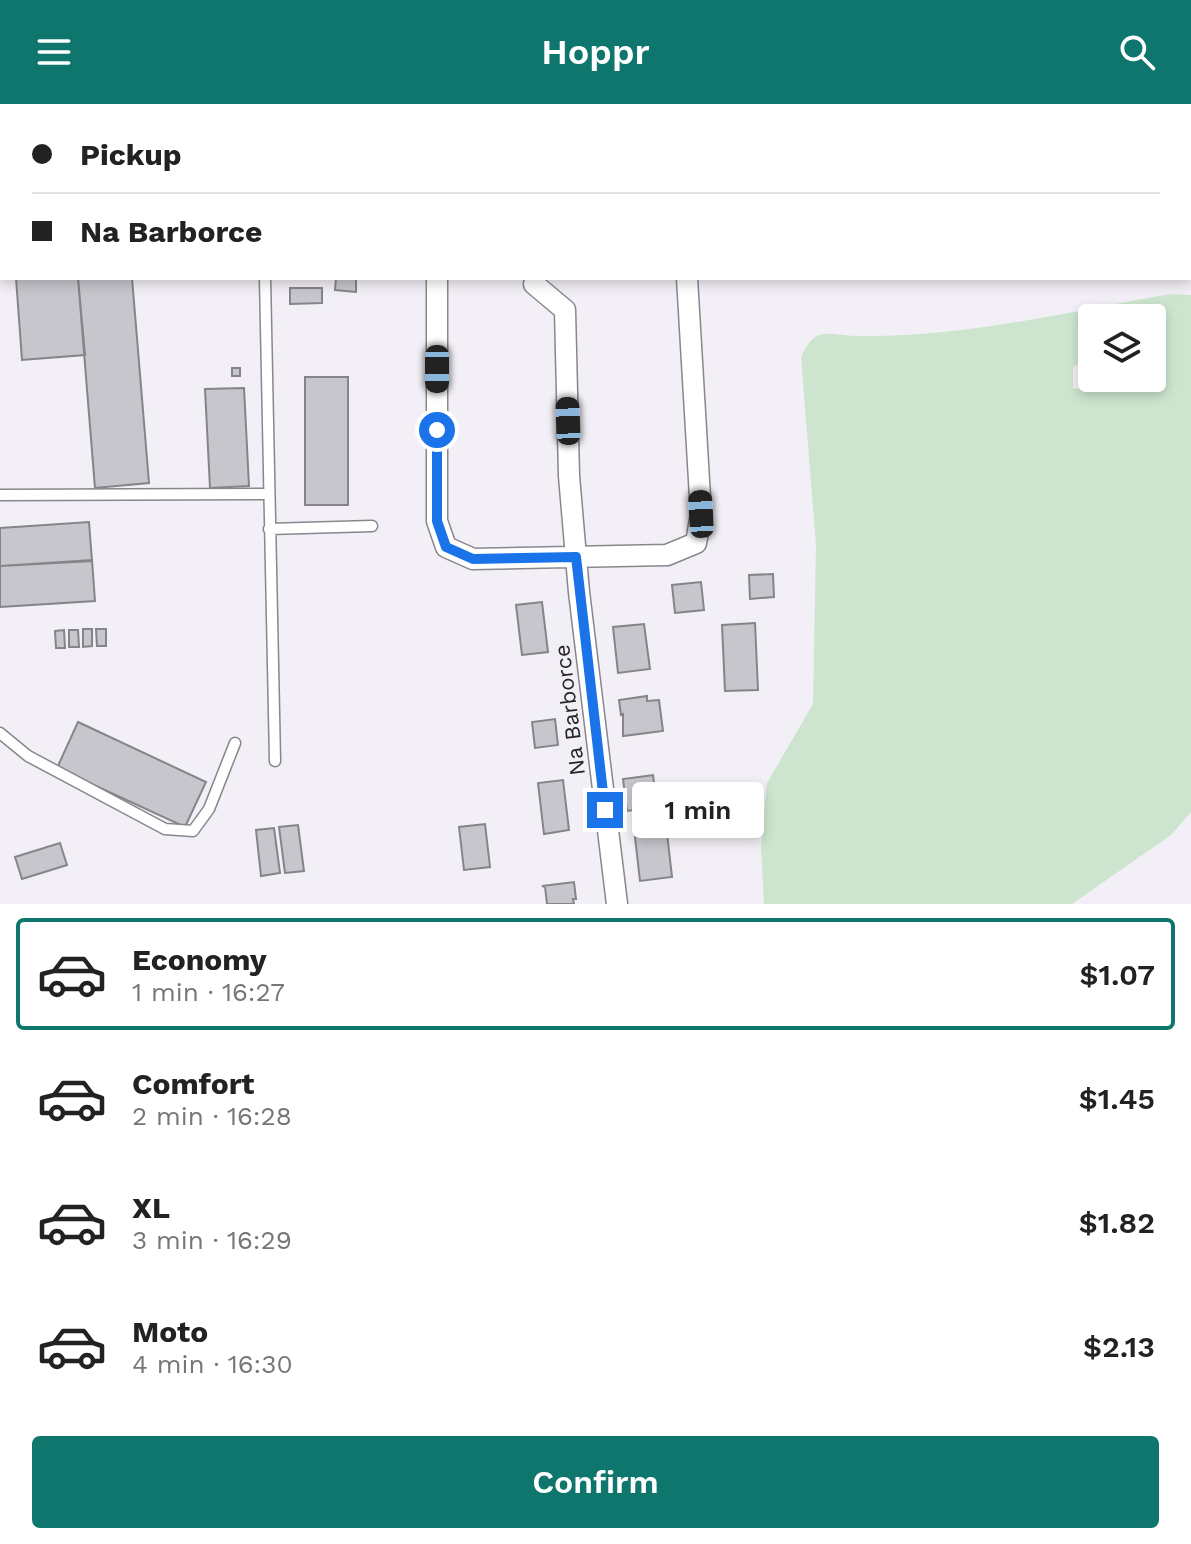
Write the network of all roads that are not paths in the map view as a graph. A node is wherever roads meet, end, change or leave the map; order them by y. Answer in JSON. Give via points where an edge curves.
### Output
{"nodes":[{"id":1,"x":265,"y":280,"type":"edge"},
{"id":2,"x":437,"y":280,"type":"edge"},
{"id":3,"x":687,"y":280,"type":"edge"},
{"id":4,"x":534,"y":284,"type":"dead end"},
{"id":5,"x":268,"y":494,"type":"junction"},
{"id":6,"x":0,"y":495,"type":"edge"},
{"id":7,"x":372,"y":526,"type":"dead end"},
{"id":8,"x":269,"y":529,"type":"junction"},
{"id":9,"x":576,"y":557,"type":"junction"},
{"id":10,"x":0,"y":733,"type":"edge"},
{"id":11,"x":235,"y":743,"type":"dead end"},
{"id":12,"x":275,"y":761,"type":"dead end"},
{"id":13,"x":617,"y":904,"type":"edge"}],
"edges":[{"from":1,"to":5,"type":"lane"},
{"from":2,"to":9,"type":"street","via":[[437,521],[446,547],[473,559]]},
{"from":3,"to":9,"type":"street","via":[[701,514],[696,543],[667,555]]},
{"from":4,"to":9,"type":"street","name":"Na Barborce","via":[[565,310]]},
{"from":5,"to":6,"type":"lane"},
{"from":5,"to":8,"type":"lane"},
{"from":7,"to":8,"type":"lane"},
{"from":8,"to":12,"type":"lane"},
{"from":9,"to":13,"type":"street","name":"Na Barborce"},
{"from":10,"to":11,"type":"lane","via":[[28,756],[165,829],[193,831],[209,809]]}]}
